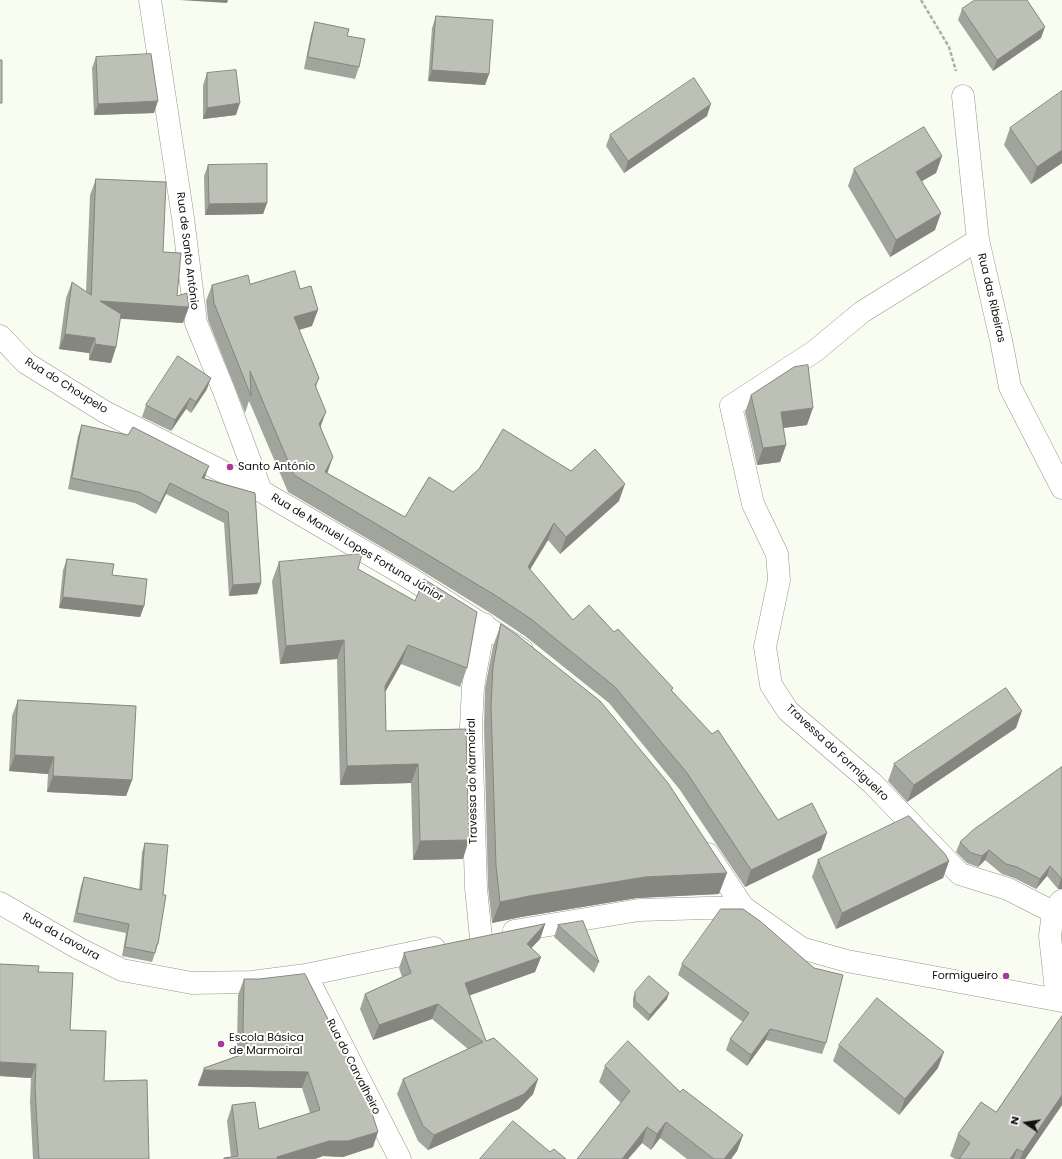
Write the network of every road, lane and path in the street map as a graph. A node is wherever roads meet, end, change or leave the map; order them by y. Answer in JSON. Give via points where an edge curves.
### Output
{"nodes":[{"id":1,"x":150,"y":0,"type":"edge"},
{"id":2,"x":921,"y":0,"type":"edge"},
{"id":3,"x":963,"y":96,"type":"joint"},
{"id":4,"x":978,"y":240,"type":"junction"},
{"id":5,"x":0,"y":336,"type":"edge"},
{"id":6,"x":137,"y":428,"type":"joint"},
{"id":7,"x":1062,"y":488,"type":"edge"},
{"id":8,"x":262,"y":491,"type":"junction"},
{"id":9,"x":484,"y":624,"type":"junction"},
{"id":10,"x":535,"y":660,"type":"edge"},
{"id":11,"x":696,"y":836,"type":"edge"},
{"id":12,"x":0,"y":903,"type":"edge"},
{"id":13,"x":1058,"y":906,"type":"edge"},
{"id":14,"x":743,"y":907,"type":"junction"},
{"id":15,"x":482,"y":938,"type":"junction"},
{"id":16,"x":306,"y":975,"type":"junction"},
{"id":17,"x":1060,"y":1000,"type":"edge"},
{"id":18,"x":400,"y":1159,"type":"edge"}],
"edges":[{"from":1,"to":8,"type":"street","name":"Rua de Santo António","via":[[196,323]]},
{"from":2,"to":3,"type":"path","via":[[949,47]]},
{"from":3,"to":4,"type":"street","name":"Rua das Ribeiras"},
{"from":4,"to":7,"type":"street","name":"Rua das Ribeiras","via":[[1010,387]]},
{"from":4,"to":13,"type":"street","name":"Travessa do Formigueiro","via":[[862,312],[815,351],[731,406],[754,504],[777,554],[779,580],[765,646],[771,685],[788,710],[872,783],[960,874]]},
{"from":5,"to":6,"type":"street","name":"Rua do Choupelo","via":[[26,363]]},
{"from":6,"to":8,"type":"street","name":"Rua de Manuel Lopes Fortuna Júnior"},
{"from":8,"to":9,"type":"street","name":"Rua de Manuel Lopes Fortuna Júnior"},
{"from":9,"to":10,"type":"street","name":"Rua de Manuel Lopes Fortuna Júnior"},
{"from":9,"to":15,"type":"street","name":"Travessa do Marmoiral","via":[[473,687],[471,728],[476,888]]},
{"from":11,"to":14,"type":"street"},
{"from":12,"to":16,"type":"street","name":"Rua da Lavoura","via":[[122,970],[192,983],[252,982]]},
{"from":13,"to":17,"type":"street","via":[[1050,936]]},
{"from":14,"to":15,"type":"street","name":"Rua da Lavoura","via":[[639,910]]},
{"from":14,"to":17,"type":"street","via":[[801,948],[847,961]]},
{"from":15,"to":16,"type":"street","name":"Rua da Lavoura"},
{"from":16,"to":18,"type":"street","name":"Rua do Carvalheiro"}]}
